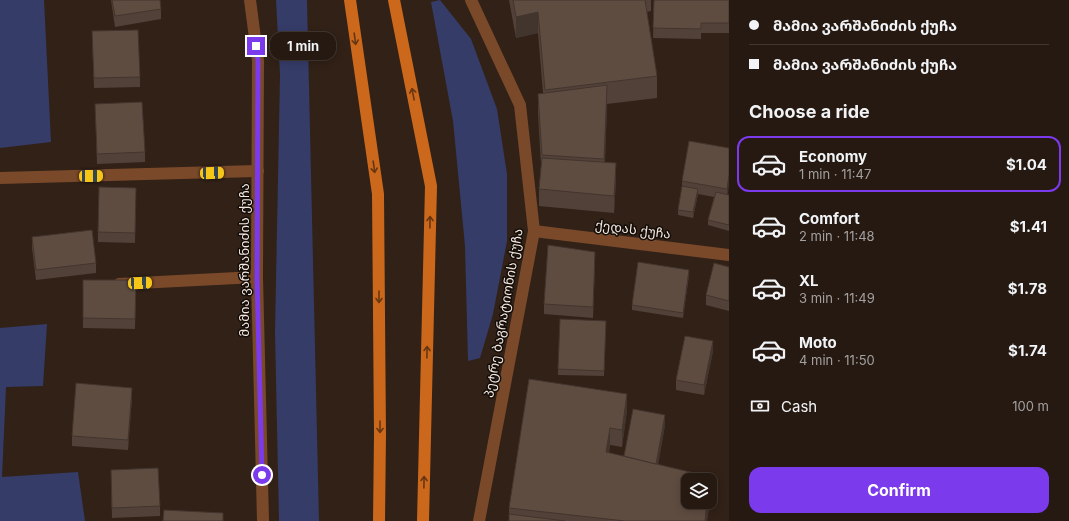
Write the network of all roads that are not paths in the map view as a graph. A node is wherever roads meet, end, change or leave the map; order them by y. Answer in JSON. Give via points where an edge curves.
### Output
{"nodes":[{"id":1,"x":250,"y":0,"type":"edge"},
{"id":2,"x":350,"y":0,"type":"edge"},
{"id":3,"x":394,"y":0,"type":"edge"},
{"id":4,"x":471,"y":0,"type":"edge"},
{"id":5,"x":258,"y":172,"type":"junction"},
{"id":6,"x":0,"y":178,"type":"edge"},
{"id":7,"x":534,"y":231,"type":"junction"},
{"id":8,"x":729,"y":255,"type":"edge"},
{"id":9,"x":257,"y":277,"type":"junction"},
{"id":10,"x":110,"y":284,"type":"edge"},
{"id":11,"x":263,"y":521,"type":"edge"},
{"id":12,"x":379,"y":521,"type":"edge"},
{"id":13,"x":424,"y":521,"type":"edge"},
{"id":14,"x":479,"y":521,"type":"edge"}],
"edges":[{"from":1,"to":5,"type":"street","name":"მამია ვარშანიძის ქუჩა","via":[[258,61]]},
{"from":2,"to":12,"type":"main road","one_way":true,"via":[[378,194]]},
{"from":13,"to":3,"type":"main road","one_way":true,"via":[[431,186]]},
{"from":4,"to":7,"type":"street","name":"პეტრე ბაგრატიონის ქუჩა","via":[[520,105]]},
{"from":5,"to":6,"type":"street"},
{"from":5,"to":9,"type":"street","name":"მამია ვარშანიძის ქუჩა"},
{"from":7,"to":8,"type":"street","name":"ქედას ქუჩა"},
{"from":7,"to":14,"type":"street","name":"პეტრე ბაგრატიონის ქუჩა"},
{"from":9,"to":10,"type":"street"},
{"from":9,"to":11,"type":"street","name":"მამია ვარშანიძის ქუჩა"}]}
